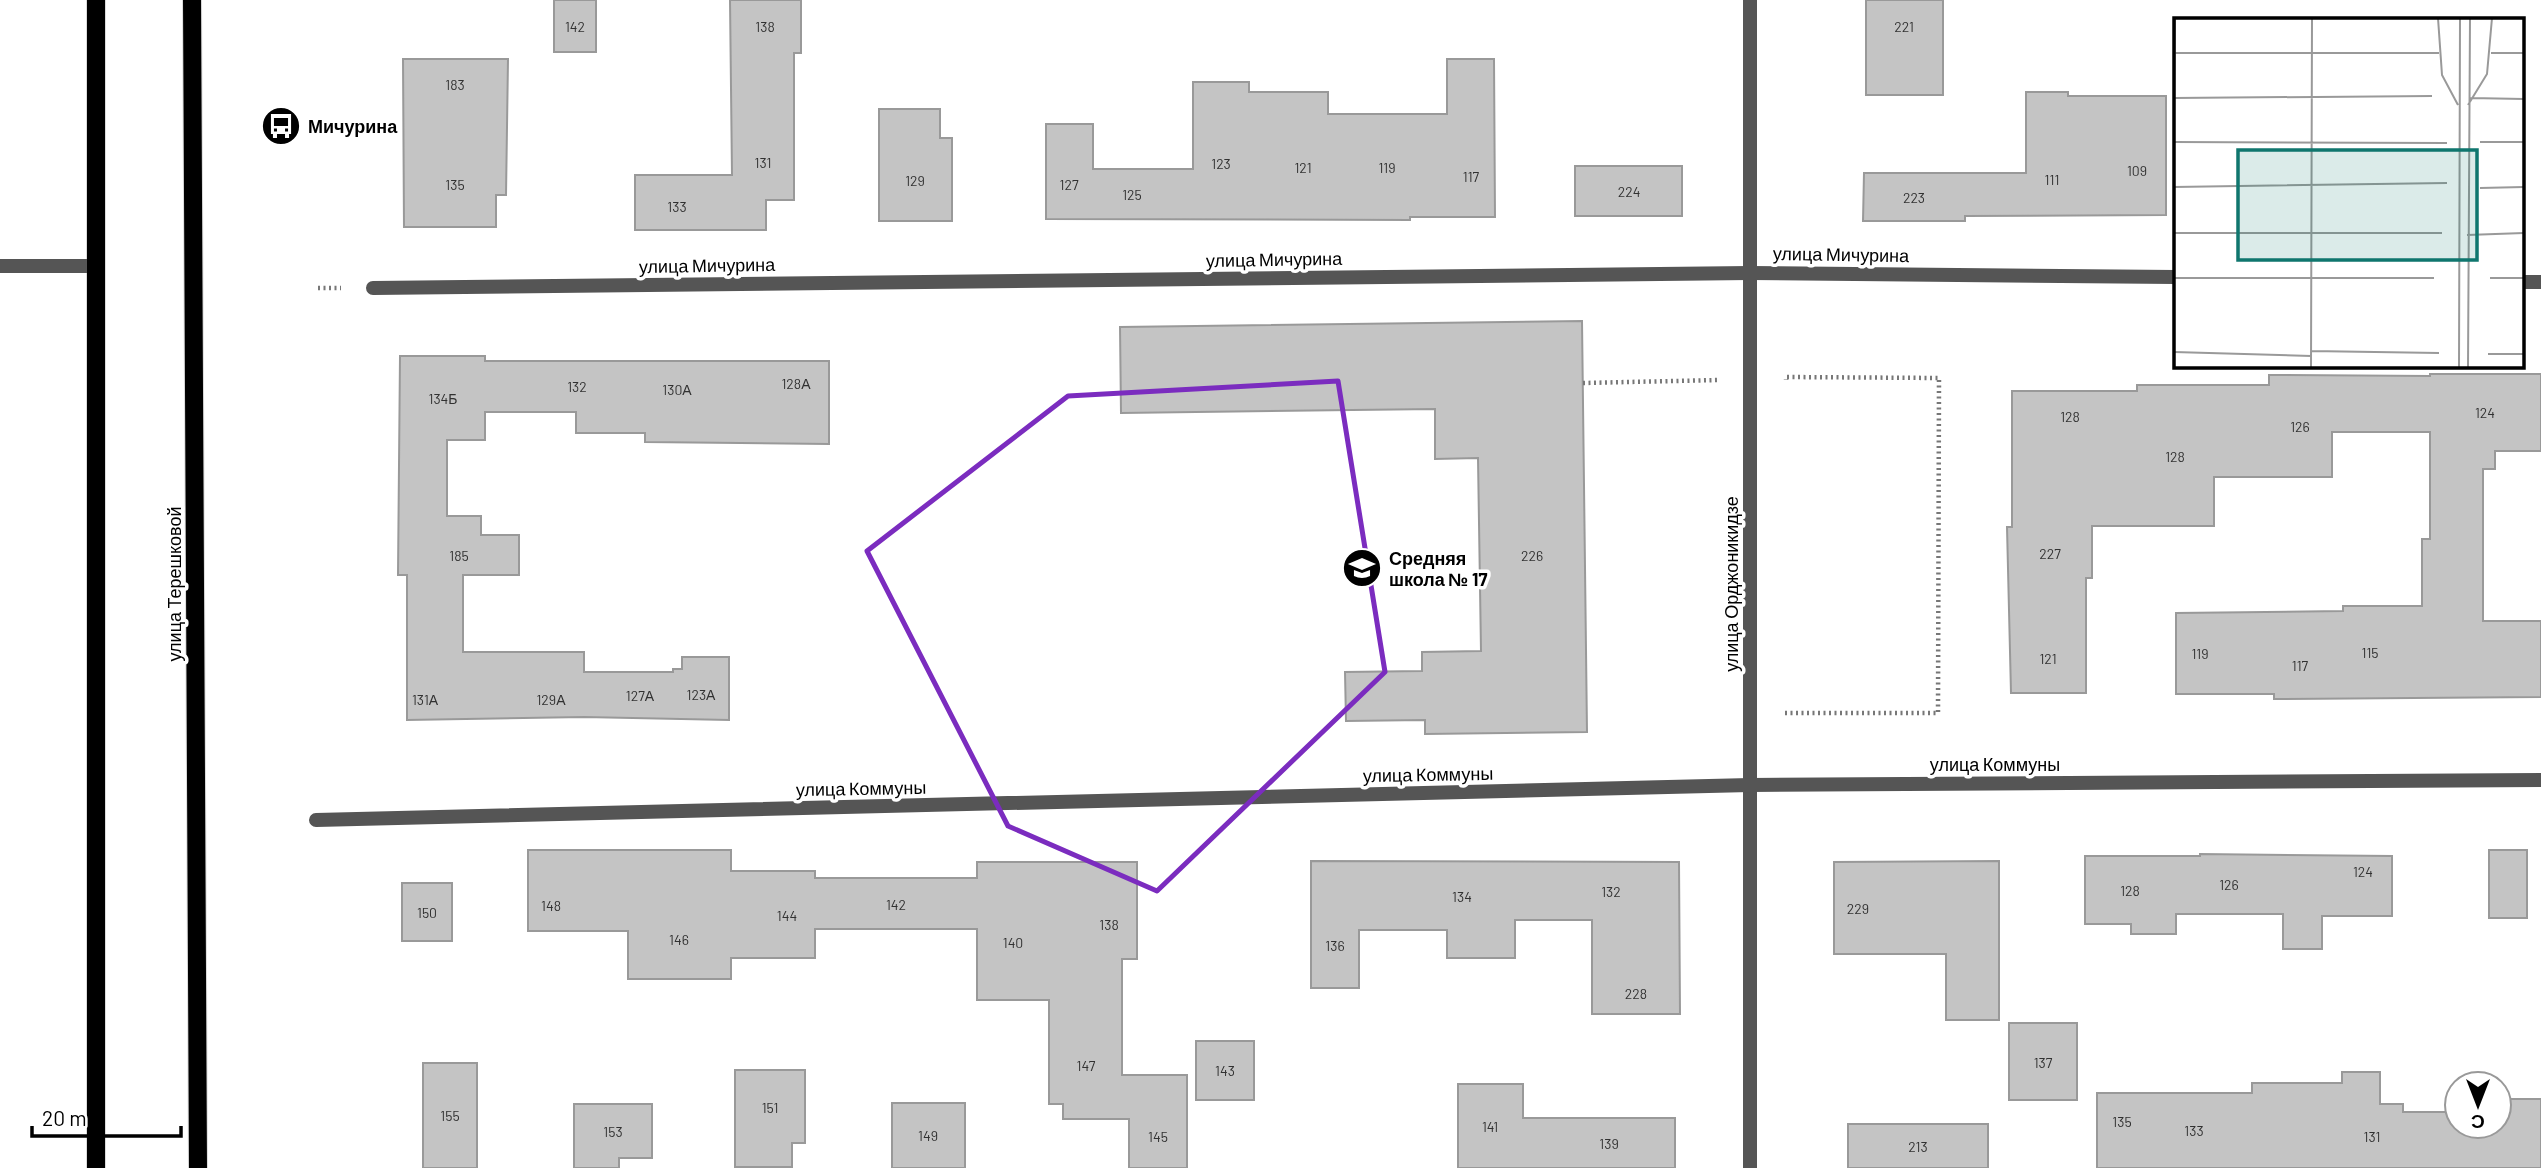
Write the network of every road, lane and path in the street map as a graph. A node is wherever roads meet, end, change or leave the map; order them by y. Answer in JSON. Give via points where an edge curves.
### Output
{"nodes":[{"id":1,"x":96,"y":0,"type":"edge"},
{"id":2,"x":192,"y":0,"type":"edge"},
{"id":3,"x":1750,"y":0,"type":"edge"},
{"id":4,"x":0,"y":266,"type":"edge"},
{"id":5,"x":98,"y":266,"type":"junction"},
{"id":6,"x":1750,"y":273,"type":"junction"},
{"id":7,"x":2174,"y":277,"type":"edge"},
{"id":8,"x":373,"y":288,"type":"dead end"},
{"id":9,"x":1786,"y":391,"type":"dead end"},
{"id":10,"x":1785,"y":699,"type":"dead end"},
{"id":11,"x":2541,"y":779,"type":"edge"},
{"id":12,"x":1750,"y":785,"type":"junction"},
{"id":13,"x":316,"y":820,"type":"dead end"},
{"id":14,"x":96,"y":1168,"type":"edge"},
{"id":15,"x":198,"y":1168,"type":"edge"},
{"id":16,"x":1750,"y":1168,"type":"edge"}],
"edges":[{"from":1,"to":5,"type":"main road"},
{"from":2,"to":15,"type":"main road","name":"улица Терешковой"},
{"from":3,"to":6,"type":"street","name":"улица Орджоникидзе"},
{"from":4,"to":5,"type":"street"},
{"from":5,"to":14,"type":"main road"},
{"from":6,"to":7,"type":"street","name":"улица Мичурина"},
{"from":6,"to":8,"type":"street","name":"улица Мичурина"},
{"from":6,"to":12,"type":"street","name":"улица Орджоникидзе"},
{"from":9,"to":10,"type":"path","via":[[1786,377],[1938,378],[1938,713],[1785,713]]},
{"from":11,"to":12,"type":"street","name":"улица Коммуны"},
{"from":12,"to":13,"type":"street","name":"улица Коммуны"},
{"from":12,"to":16,"type":"street","name":"улица Орджоникидзе"}]}
